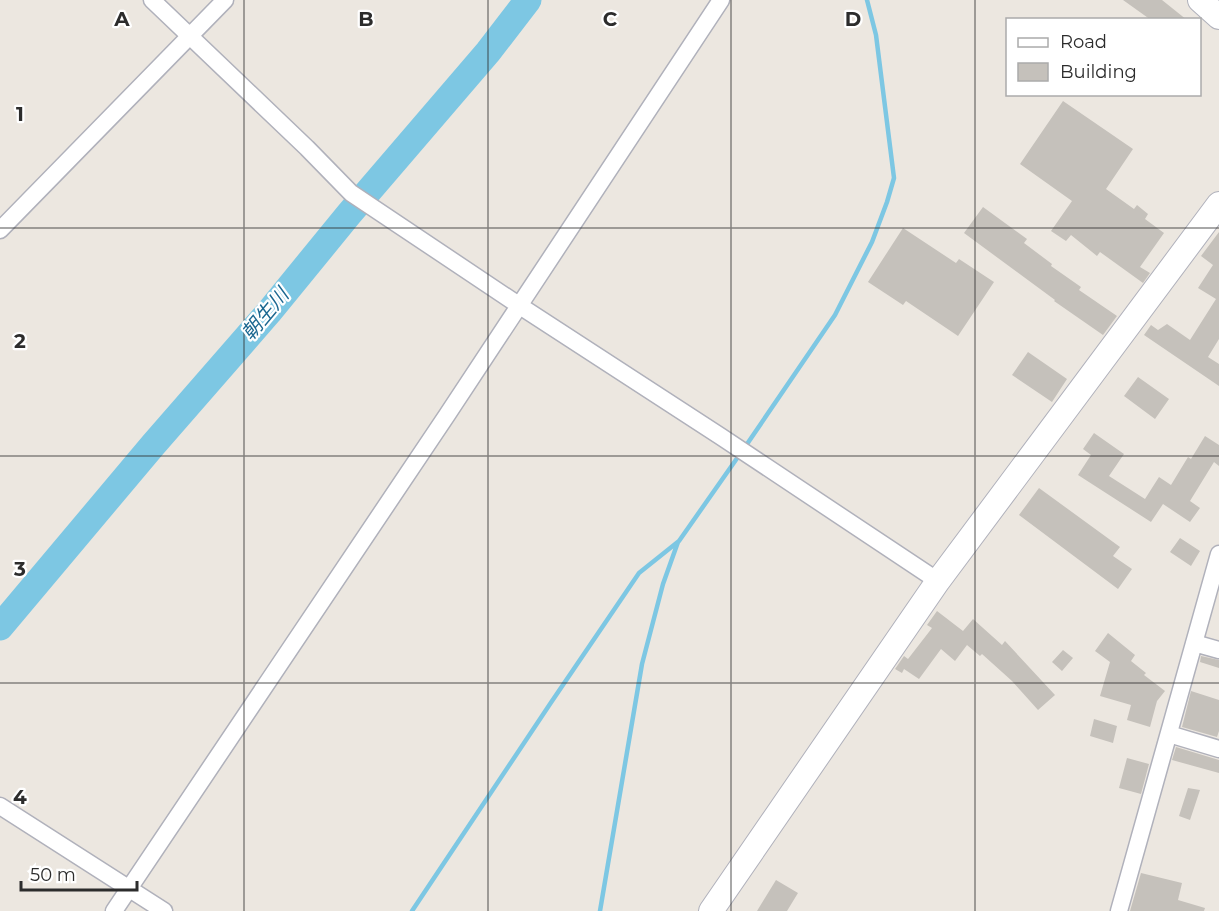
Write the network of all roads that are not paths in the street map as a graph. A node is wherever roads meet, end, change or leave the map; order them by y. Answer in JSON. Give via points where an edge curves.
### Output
{"nodes":[{"id":1,"x":152,"y":0,"type":"edge"},
{"id":2,"x":225,"y":0,"type":"edge"},
{"id":3,"x":721,"y":0,"type":"edge"},
{"id":4,"x":1200,"y":0,"type":"edge"},
{"id":5,"x":1219,"y":17,"type":"edge"},
{"id":6,"x":189,"y":37,"type":"junction"},
{"id":7,"x":1219,"y":204,"type":"edge"},
{"id":8,"x":0,"y":230,"type":"edge"},
{"id":9,"x":520,"y":306,"type":"junction"},
{"id":10,"x":1219,"y":554,"type":"edge"},
{"id":11,"x":938,"y":581,"type":"junction"},
{"id":12,"x":1194,"y":643,"type":"junction"},
{"id":13,"x":1219,"y":650,"type":"edge"},
{"id":14,"x":1169,"y":734,"type":"junction"},
{"id":15,"x":1219,"y":748,"type":"edge"},
{"id":16,"x":0,"y":806,"type":"edge"},
{"id":17,"x":129,"y":888,"type":"junction"},
{"id":18,"x":114,"y":911,"type":"edge"},
{"id":19,"x":164,"y":911,"type":"edge"},
{"id":20,"x":711,"y":911,"type":"edge"},
{"id":21,"x":1119,"y":911,"type":"edge"}],
"edges":[{"from":1,"to":6,"type":"street"},
{"from":2,"to":6,"type":"street"},
{"from":3,"to":9,"type":"street"},
{"from":4,"to":5,"type":"street"},
{"from":6,"to":8,"type":"street"},
{"from":6,"to":9,"type":"street","via":[[351,193]]},
{"from":7,"to":11,"type":"street"},
{"from":9,"to":11,"type":"street"},
{"from":9,"to":17,"type":"street"},
{"from":10,"to":12,"type":"street"},
{"from":11,"to":20,"type":"street"},
{"from":12,"to":13,"type":"street"},
{"from":12,"to":14,"type":"street"},
{"from":14,"to":15,"type":"street"},
{"from":14,"to":21,"type":"street"},
{"from":16,"to":17,"type":"street"},
{"from":17,"to":18,"type":"street"},
{"from":17,"to":19,"type":"street"}]}
